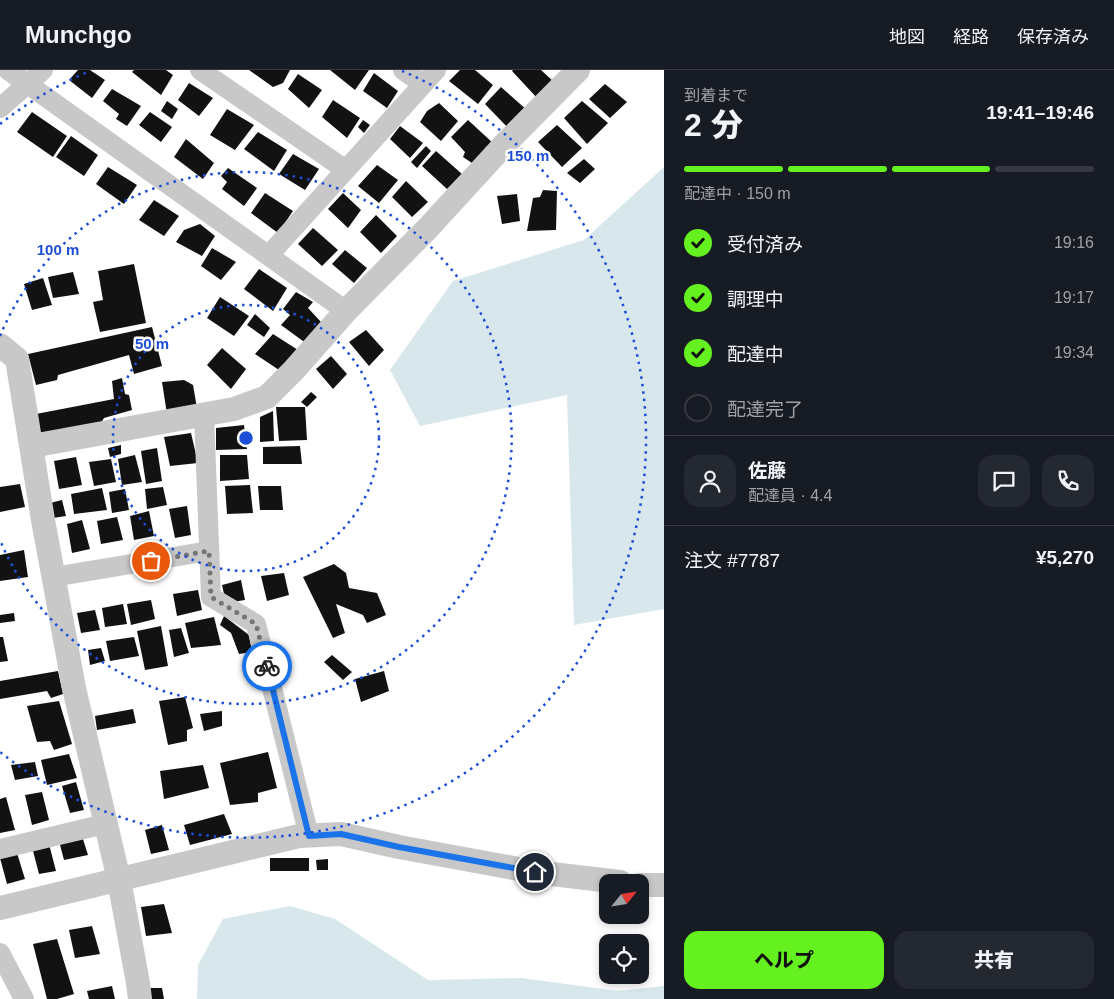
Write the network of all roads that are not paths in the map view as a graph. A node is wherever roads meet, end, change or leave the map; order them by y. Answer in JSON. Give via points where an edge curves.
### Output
{"nodes":[{"id":1,"x":8,"y":70,"type":"edge"},
{"id":2,"x":43,"y":70,"type":"edge"},
{"id":3,"x":200,"y":70,"type":"edge"},
{"id":4,"x":402,"y":70,"type":"edge"},
{"id":5,"x":578,"y":70,"type":"edge"},
{"id":6,"x":430,"y":77,"type":"edge"},
{"id":7,"x":29,"y":84,"type":"junction"},
{"id":8,"x":0,"y":108,"type":"edge"},
{"id":9,"x":346,"y":170,"type":"junction"},
{"id":10,"x":269,"y":255,"type":"junction"},
{"id":11,"x":346,"y":310,"type":"junction"},
{"id":12,"x":0,"y":345,"type":"edge"},
{"id":13,"x":204,"y":414,"type":"junction"},
{"id":14,"x":32,"y":446,"type":"junction"},
{"id":15,"x":209,"y":551,"type":"junction"},
{"id":16,"x":53,"y":577,"type":"junction"},
{"id":17,"x":105,"y":824,"type":"junction"},
{"id":18,"x":309,"y":836,"type":"junction"},
{"id":19,"x":0,"y":849,"type":"edge"},
{"id":20,"x":119,"y":880,"type":"junction"},
{"id":21,"x":599,"y":880,"type":"edge"},
{"id":22,"x":664,"y":884,"type":"edge"},
{"id":23,"x":649,"y":885,"type":"edge"},
{"id":24,"x":0,"y":908,"type":"edge"},
{"id":25,"x":0,"y":953,"type":"edge"},
{"id":26,"x":24,"y":999,"type":"edge"},
{"id":27,"x":140,"y":999,"type":"edge"}],
"edges":[{"from":1,"to":7,"type":"street"},
{"from":2,"to":7,"type":"street"},
{"from":3,"to":9,"type":"street"},
{"from":4,"to":6,"type":"street"},
{"from":5,"to":11,"type":"street"},
{"from":6,"to":9,"type":"street"},
{"from":7,"to":8,"type":"street"},
{"from":7,"to":10,"type":"street"},
{"from":9,"to":10,"type":"street"},
{"from":10,"to":11,"type":"street"},
{"from":11,"to":13,"type":"street","via":[[267,397],[234,409]]},
{"from":12,"to":14,"type":"street","via":[[17,359]]},
{"from":13,"to":14,"type":"street"},
{"from":13,"to":15,"type":"street"},
{"from":14,"to":16,"type":"street"},
{"from":15,"to":16,"type":"street"},
{"from":15,"to":18,"type":"street","via":[[211,597],[256,624]]},
{"from":16,"to":17,"type":"street"},
{"from":17,"to":19,"type":"street"},
{"from":17,"to":20,"type":"street"},
{"from":18,"to":20,"type":"street"},
{"from":18,"to":21,"type":"street","via":[[341,834],[535,872]]},
{"from":20,"to":24,"type":"street"},
{"from":20,"to":27,"type":"street"},
{"from":22,"to":23,"type":"street"},
{"from":25,"to":26,"type":"street"}]}
